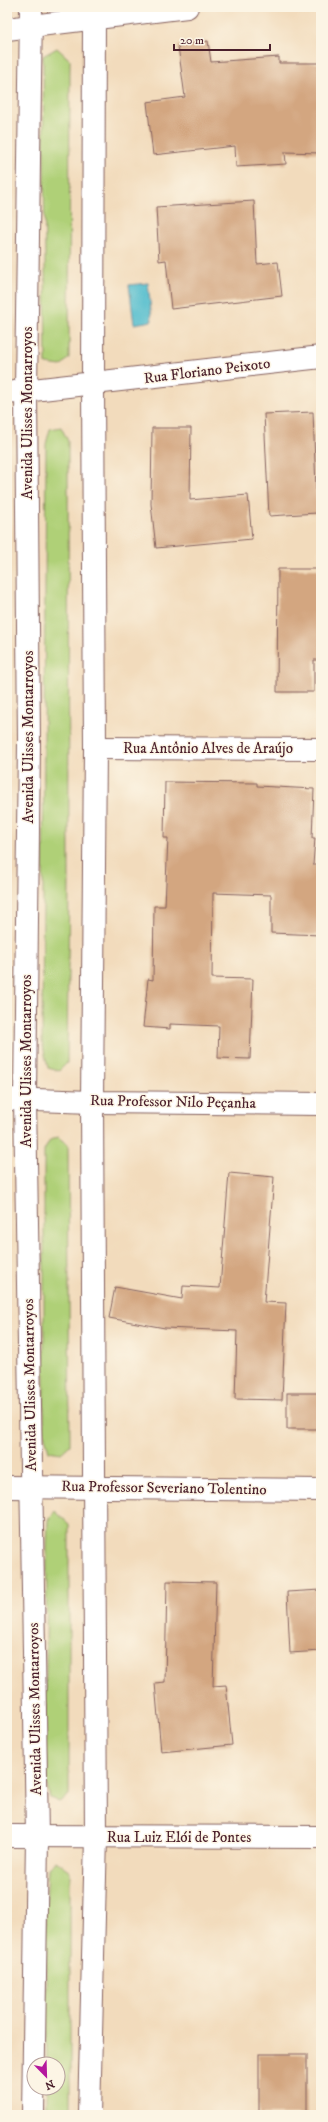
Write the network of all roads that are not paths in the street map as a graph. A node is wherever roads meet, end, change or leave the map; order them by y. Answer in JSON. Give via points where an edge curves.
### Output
{"nodes":[{"id":1,"x":187,"y":7,"type":"edge"},
{"id":2,"x":94,"y":13,"type":"edge"},
{"id":3,"x":31,"y":16,"type":"edge"},
{"id":4,"x":7,"y":28,"type":"edge"},
{"id":5,"x":321,"y":357,"type":"edge"},
{"id":6,"x":93,"y":385,"type":"junction"},
{"id":7,"x":16,"y":392,"type":"edge"},
{"id":8,"x":95,"y":748,"type":"junction"},
{"id":9,"x":321,"y":748,"type":"edge"},
{"id":10,"x":16,"y":1099,"type":"edge"},
{"id":11,"x":92,"y":1102,"type":"junction"},
{"id":12,"x":321,"y":1104,"type":"edge"},
{"id":13,"x":7,"y":1487,"type":"edge"},
{"id":14,"x":32,"y":1487,"type":"junction"},
{"id":15,"x":94,"y":1487,"type":"junction"},
{"id":16,"x":321,"y":1490,"type":"edge"},
{"id":17,"x":7,"y":1836,"type":"edge"},
{"id":18,"x":37,"y":1837,"type":"junction"},
{"id":19,"x":96,"y":1837,"type":"junction"},
{"id":20,"x":321,"y":1837,"type":"edge"},
{"id":21,"x":33,"y":2115,"type":"edge"},
{"id":22,"x":89,"y":2115,"type":"edge"}],
"edges":[{"from":1,"to":2,"type":"main road"},
{"from":2,"to":3,"type":"main road"},
{"from":2,"to":6,"type":"main road"},
{"from":3,"to":4,"type":"main road"},
{"from":3,"to":7,"type":"main road","name":"Avenida Ulisses Montarroyos"},
{"from":5,"to":6,"type":"main road","name":"Rua Floriano Peixoto"},
{"from":6,"to":7,"type":"main road","name":"Rua Floriano Peixoto"},
{"from":6,"to":8,"type":"main road"},
{"from":7,"to":10,"type":"main road","name":"Avenida Ulisses Montarroyos","via":[[29,742]]},
{"from":8,"to":9,"type":"main road","name":"Rua Antônio Alves de Araújo"},
{"from":8,"to":11,"type":"main road"},
{"from":10,"to":11,"type":"main road","name":"Rua Professor Nilo Peçanha"},
{"from":10,"to":14,"type":"main road","name":"Avenida Ulisses Montarroyos"},
{"from":11,"to":12,"type":"main road","name":"Rua Professor Nilo Peçanha"},
{"from":11,"to":15,"type":"main road"},
{"from":13,"to":14,"type":"main road","name":"Rua Professor Severiano Tolentino"},
{"from":14,"to":15,"type":"main road","name":"Rua Professor Severiano Tolentino"},
{"from":14,"to":18,"type":"main road","name":"Avenida Ulisses Montarroyos"},
{"from":15,"to":16,"type":"main road","name":"Rua Professor Severiano Tolentino"},
{"from":15,"to":19,"type":"main road"},
{"from":17,"to":18,"type":"main road","name":"Rua Luiz Elói de Pontes"},
{"from":18,"to":19,"type":"main road","name":"Rua Luiz Elói de Pontes"},
{"from":18,"to":21,"type":"main road","name":"Avenida Ulisses Montarroyos"},
{"from":19,"to":20,"type":"main road","name":"Rua Luiz Elói de Pontes"},
{"from":19,"to":22,"type":"main road"}]}
